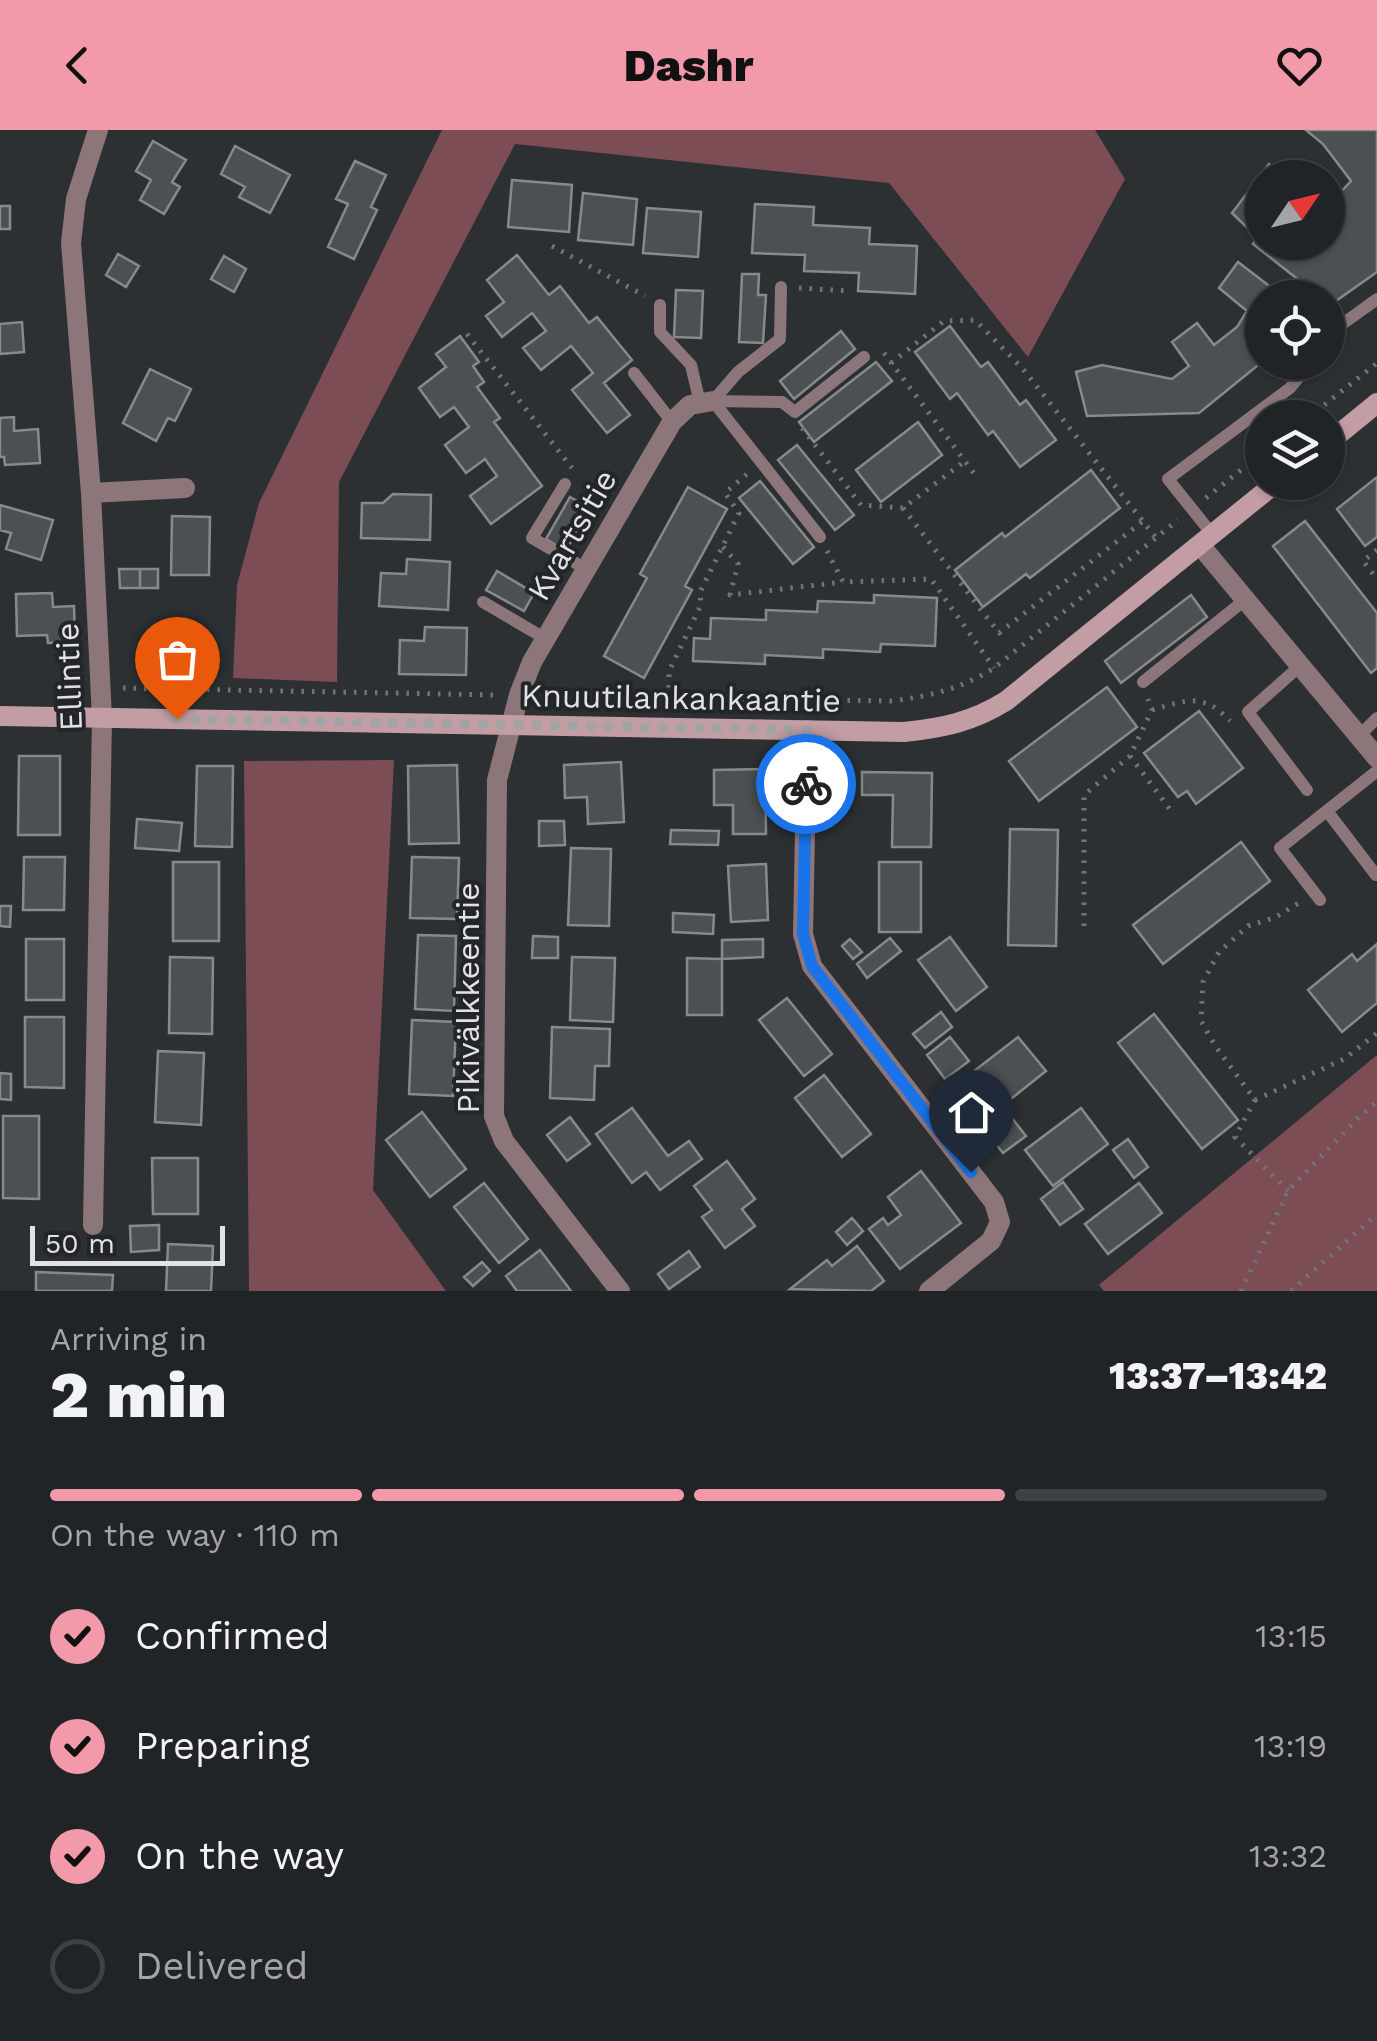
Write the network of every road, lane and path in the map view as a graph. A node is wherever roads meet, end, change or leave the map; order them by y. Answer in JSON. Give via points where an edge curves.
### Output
{"nodes":[{"id":1,"x":98,"y":130,"type":"edge"},
{"id":2,"x":552,"y":246,"type":"dead end"},
{"id":3,"x":780,"y":287,"type":"joint"},
{"id":4,"x":850,"y":290,"type":"dead end"},
{"id":5,"x":1377,"y":299,"type":"edge"},
{"id":6,"x":660,"y":305,"type":"joint"},
{"id":7,"x":1345,"y":323,"type":"edge"},
{"id":8,"x":467,"y":334,"type":"dead end"},
{"id":9,"x":864,"y":357,"type":"joint"},
{"id":10,"x":891,"y":363,"type":"junction"},
{"id":11,"x":1377,"y":364,"type":"edge"},
{"id":12,"x":634,"y":372,"type":"dead end"},
{"id":13,"x":1296,"y":380,"type":"edge"},
{"id":14,"x":1331,"y":400,"type":"edge"},
{"id":15,"x":707,"y":402,"type":"junction"},
{"id":16,"x":782,"y":402,"type":"junction"},
{"id":17,"x":1377,"y":403,"type":"edge"},
{"id":18,"x":672,"y":422,"type":"junction"},
{"id":19,"x":1345,"y":428,"type":"edge"},
{"id":20,"x":965,"y":461,"type":"junction"},
{"id":21,"x":761,"y":462,"type":"junction"},
{"id":22,"x":1245,"y":467,"type":"edge"},
{"id":23,"x":976,"y":476,"type":"dead end"},
{"id":24,"x":564,"y":484,"type":"joint"},
{"id":25,"x":185,"y":488,"type":"dead end"},
{"id":26,"x":91,"y":493,"type":"junction"},
{"id":27,"x":1255,"y":500,"type":"edge"},
{"id":28,"x":902,"y":508,"type":"junction"},
{"id":29,"x":1192,"y":509,"type":"junction"},
{"id":30,"x":1142,"y":522,"type":"junction"},
{"id":31,"x":820,"y":537,"type":"joint"},
{"id":32,"x":1156,"y":538,"type":"junction"},
{"id":33,"x":1206,"y":540,"type":"junction"},
{"id":34,"x":722,"y":547,"type":"junction"},
{"id":35,"x":1377,"y":550,"type":"edge"},
{"id":36,"x":586,"y":569,"type":"junction"},
{"id":37,"x":1377,"y":579,"type":"edge"},
{"id":38,"x":843,"y":582,"type":"junction"},
{"id":39,"x":1246,"y":600,"type":"junction"},
{"id":40,"x":484,"y":602,"type":"dead end"},
{"id":41,"x":546,"y":639,"type":"junction"},
{"id":42,"x":1300,"y":666,"type":"junction"},
{"id":43,"x":994,"y":668,"type":"junction"},
{"id":44,"x":1142,"y":682,"type":"joint"},
{"id":45,"x":102,"y":688,"type":"junction"},
{"id":46,"x":519,"y":695,"type":"junction"},
{"id":47,"x":670,"y":698,"type":"junction"},
{"id":48,"x":1152,"y":710,"type":"junction"},
{"id":49,"x":1248,"y":712,"type":"junction"},
{"id":50,"x":0,"y":716,"type":"edge"},
{"id":51,"x":102,"y":718,"type":"junction"},
{"id":52,"x":1377,"y":718,"type":"edge"},
{"id":53,"x":512,"y":724,"type":"junction"},
{"id":54,"x":807,"y":730,"type":"junction"},
{"id":55,"x":1359,"y":736,"type":"junction"},
{"id":56,"x":1130,"y":756,"type":"junction"},
{"id":57,"x":1377,"y":758,"type":"edge"},
{"id":58,"x":1377,"y":771,"type":"edge"},
{"id":59,"x":1307,"y":790,"type":"dead end"},
{"id":60,"x":1327,"y":811,"type":"junction"},
{"id":61,"x":1172,"y":812,"type":"dead end"},
{"id":62,"x":1376,"y":875,"type":"edge"},
{"id":63,"x":1316,"y":896,"type":"joint"},
{"id":64,"x":1084,"y":926,"type":"dead end"},
{"id":65,"x":1377,"y":1032,"type":"edge"},
{"id":66,"x":1255,"y":1100,"type":"junction"},
{"id":67,"x":1377,"y":1102,"type":"edge"},
{"id":68,"x":1288,"y":1190,"type":"junction"},
{"id":69,"x":1377,"y":1214,"type":"edge"},
{"id":70,"x":93,"y":1226,"type":"dead end"},
{"id":71,"x":620,"y":1291,"type":"edge"},
{"id":72,"x":929,"y":1291,"type":"edge"},
{"id":73,"x":1241,"y":1291,"type":"edge"},
{"id":74,"x":1291,"y":1291,"type":"edge"}],
"edges":[{"from":1,"to":26,"type":"street","name":"Ellintie","via":[[76,199],[71,243]]},
{"from":2,"to":6,"type":"path"},
{"from":3,"to":4,"type":"path"},
{"from":3,"to":15,"type":"lane","via":[[780,340]]},
{"from":5,"to":7,"type":"lane"},
{"from":6,"to":15,"type":"lane","via":[[660,332],[691,364]]},
{"from":8,"to":24,"type":"path","via":[[572,468]]},
{"from":9,"to":10,"type":"path","via":[[878,345]]},
{"from":9,"to":16,"type":"lane","via":[[795,412]]},
{"from":10,"to":20,"type":"path"},
{"from":10,"to":30,"type":"path","via":[[944,321],[975,320],[1022,369]]},
{"from":11,"to":14,"type":"path"},
{"from":12,"to":18,"type":"lane"},
{"from":13,"to":29,"type":"lane","via":[[1168,478]]},
{"from":15,"to":16,"type":"lane"},
{"from":15,"to":18,"type":"street","name":"Kvartsitie","via":[[690,405]]},
{"from":15,"to":21,"type":"lane"},
{"from":16,"to":28,"type":"path","via":[[861,505]]},
{"from":17,"to":19,"type":"street"},
{"from":18,"to":36,"type":"street","name":"Kvartsitie"},
{"from":20,"to":23,"type":"path"},
{"from":20,"to":28,"type":"path"},
{"from":21,"to":31,"type":"lane"},
{"from":21,"to":34,"type":"path","via":[[725,493],[740,513]]},
{"from":22,"to":29,"type":"path"},
{"from":24,"to":36,"type":"lane","via":[[532,538]]},
{"from":25,"to":26,"type":"street"},
{"from":26,"to":45,"type":"street","name":"Ellintie"},
{"from":27,"to":33,"type":"street","name":"Knuutilankankaantie"},
{"from":28,"to":30,"type":"path","via":[[999,633]]},
{"from":29,"to":32,"type":"path"},
{"from":29,"to":33,"type":"lane"},
{"from":30,"to":32,"type":"path"},
{"from":31,"to":38,"type":"path"},
{"from":32,"to":43,"type":"path"},
{"from":33,"to":39,"type":"street"},
{"from":33,"to":54,"type":"street","name":"Knuutilankankaantie","via":[[978,718],[904,732]]},
{"from":34,"to":38,"type":"path","via":[[738,564],[730,595]]},
{"from":34,"to":47,"type":"path","via":[[669,671]]},
{"from":35,"to":37,"type":"path","via":[[1363,561]]},
{"from":36,"to":41,"type":"street","name":"Kvartsitie"},
{"from":38,"to":43,"type":"path","via":[[931,579]]},
{"from":39,"to":42,"type":"street"},
{"from":39,"to":44,"type":"lane"},
{"from":40,"to":41,"type":"lane"},
{"from":41,"to":46,"type":"street","name":"Kvartsitie"},
{"from":42,"to":49,"type":"lane"},
{"from":42,"to":55,"type":"street"},
{"from":43,"to":47,"type":"path","via":[[939,694],[892,701]]},
{"from":44,"to":48,"type":"path"},
{"from":45,"to":46,"type":"path"},
{"from":45,"to":51,"type":"street","name":"Ellintie"},
{"from":46,"to":47,"type":"path"},
{"from":46,"to":53,"type":"street","name":"Kvartsitie"},
{"from":48,"to":49,"type":"path","via":[[1199,700],[1215,705],[1230,722]]},
{"from":48,"to":56,"type":"path"},
{"from":49,"to":59,"type":"lane"},
{"from":50,"to":51,"type":"street","name":"Knuutilankankaantie"},
{"from":51,"to":53,"type":"street","name":"Knuutilankankaantie"},
{"from":51,"to":70,"type":"street","name":"Ellintie"},
{"from":52,"to":55,"type":"lane"},
{"from":53,"to":54,"type":"street","name":"Knuutilankankaantie"},
{"from":53,"to":71,"type":"street","name":"Pikivälkkeentie","via":[[497,780],[494,1116],[504,1141]]},
{"from":54,"to":72,"type":"street","via":[[803,934],[812,966],[994,1202],[1000,1222],[991,1241]]},
{"from":55,"to":57,"type":"street"},
{"from":56,"to":61,"type":"path"},
{"from":56,"to":64,"type":"path","via":[[1084,795]]},
{"from":58,"to":60,"type":"lane"},
{"from":60,"to":62,"type":"lane"},
{"from":60,"to":63,"type":"lane","via":[[1280,848]]},
{"from":63,"to":66,"type":"path","via":[[1248,926],[1219,952],[1203,982],[1201,1021]]},
{"from":65,"to":66,"type":"path","via":[[1344,1059]]},
{"from":66,"to":68,"type":"path","via":[[1235,1137]]},
{"from":67,"to":68,"type":"path"},
{"from":68,"to":73,"type":"path"},
{"from":69,"to":74,"type":"path"}]}
